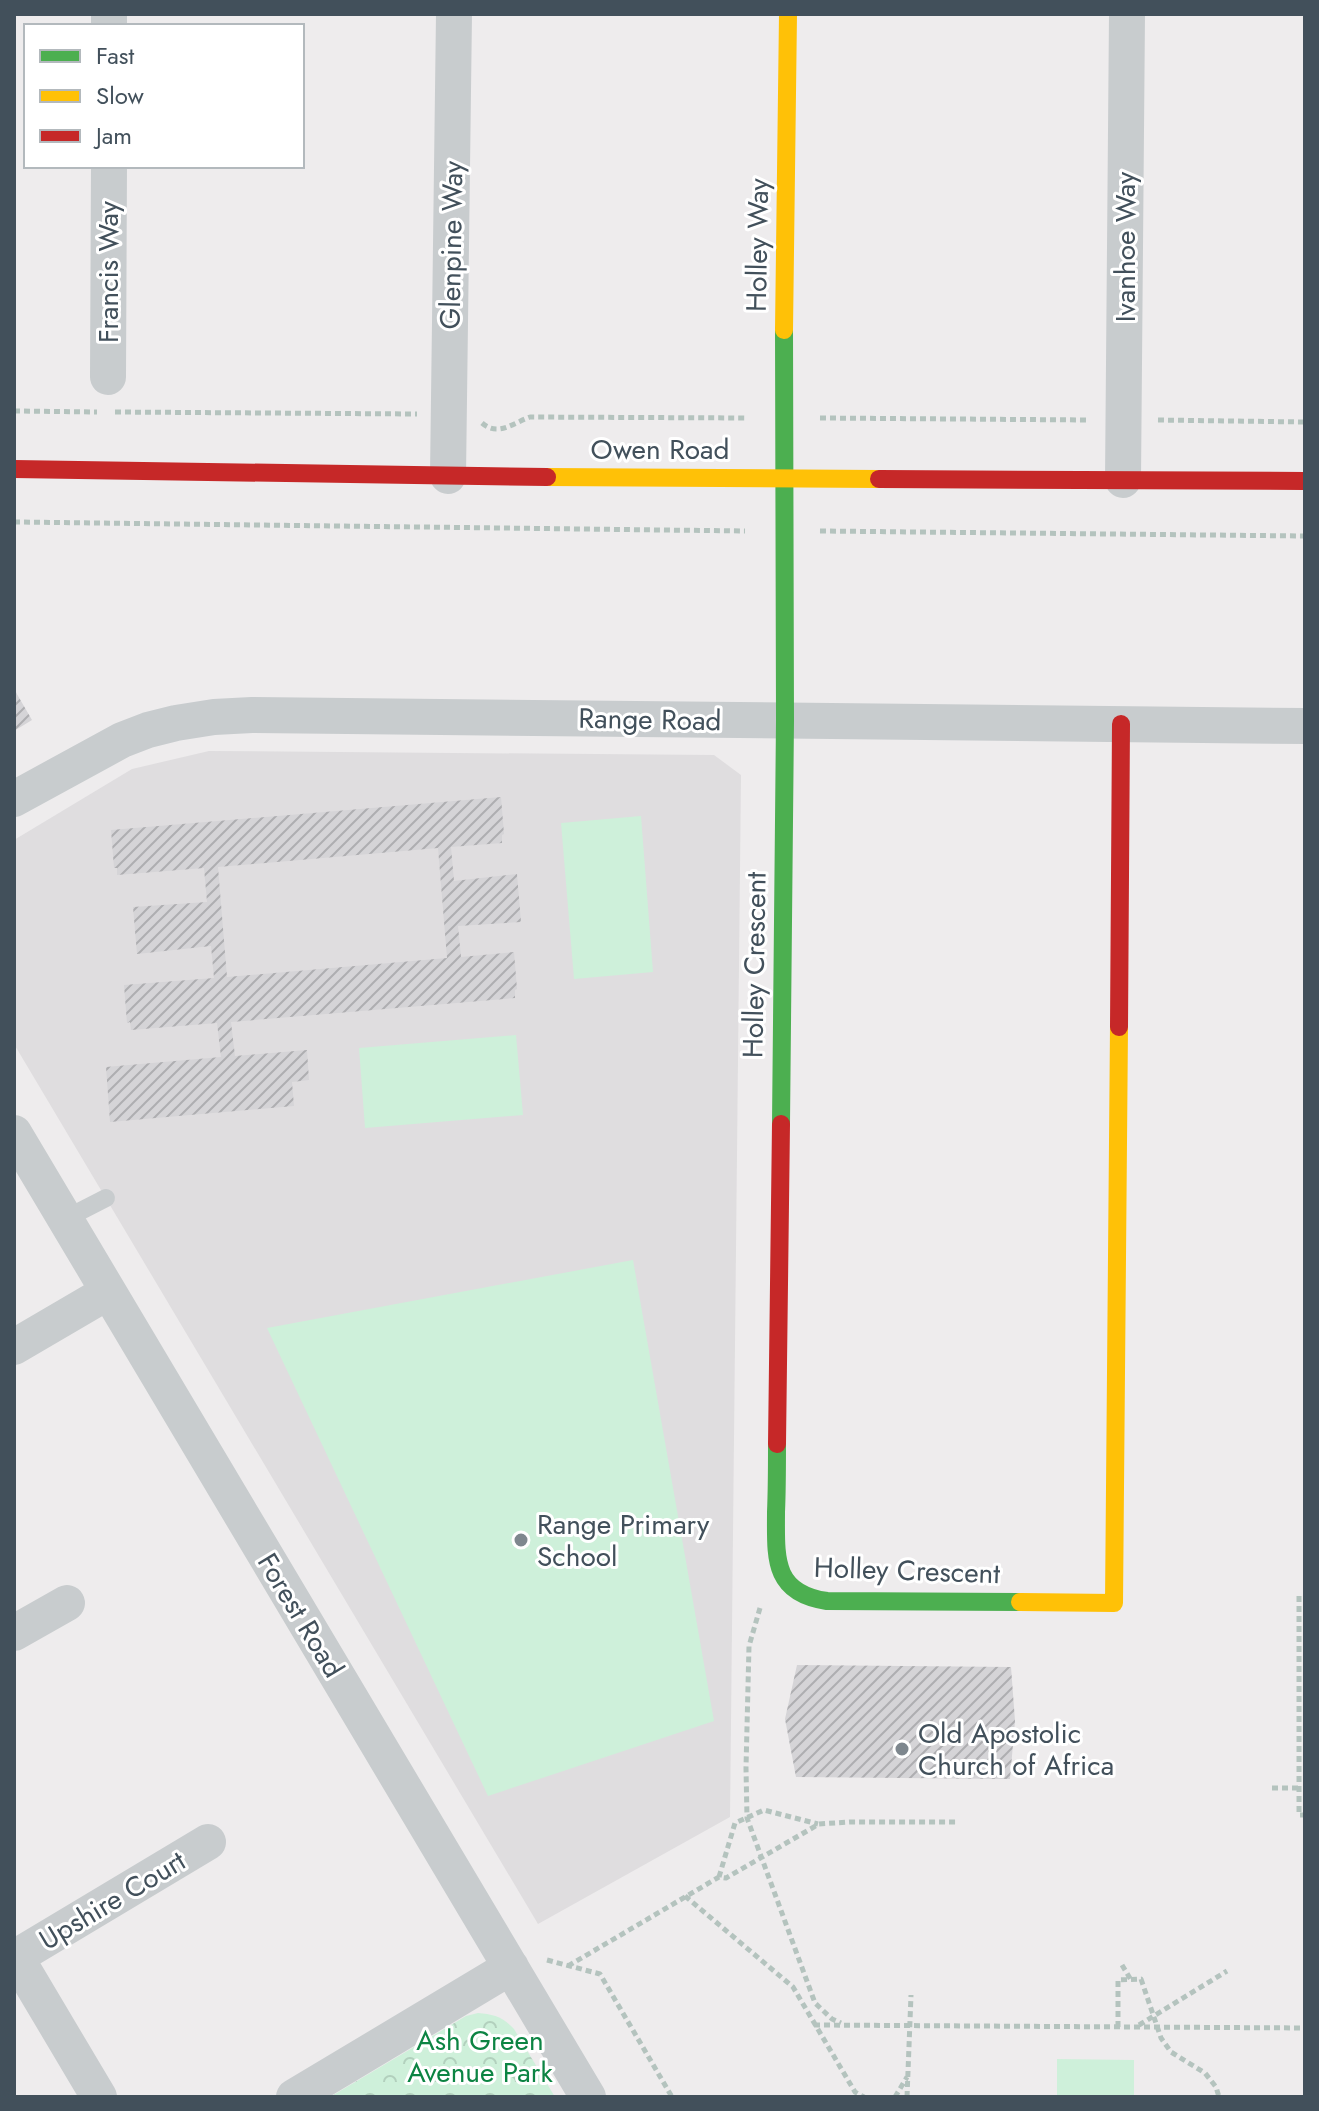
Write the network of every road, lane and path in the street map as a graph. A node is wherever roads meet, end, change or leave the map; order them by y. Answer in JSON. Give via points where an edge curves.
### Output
{"nodes":[{"id":1,"x":454,"y":14,"type":"edge"},
{"id":2,"x":788,"y":14,"type":"edge"},
{"id":3,"x":1127,"y":14,"type":"edge"},
{"id":4,"x":109,"y":168,"type":"edge"},
{"id":5,"x":111,"y":395,"type":"joint"},
{"id":6,"x":14,"y":411,"type":"edge"},
{"id":7,"x":100,"y":412,"type":"dead end"},
{"id":8,"x":418,"y":414,"type":"dead end"},
{"id":9,"x":474,"y":417,"type":"dead end"},
{"id":10,"x":759,"y":418,"type":"dead end"},
{"id":11,"x":809,"y":418,"type":"dead end"},
{"id":12,"x":1099,"y":420,"type":"dead end"},
{"id":13,"x":1147,"y":420,"type":"dead end"},
{"id":14,"x":1305,"y":422,"type":"edge"},
{"id":15,"x":14,"y":469,"type":"edge"},
{"id":16,"x":448,"y":476,"type":"junction"},
{"id":17,"x":783,"y":477,"type":"junction"},
{"id":18,"x":1123,"y":480,"type":"junction"},
{"id":19,"x":1305,"y":481,"type":"edge"},
{"id":20,"x":14,"y":522,"type":"edge"},
{"id":21,"x":748,"y":531,"type":"dead end"},
{"id":22,"x":819,"y":531,"type":"dead end"},
{"id":23,"x":1305,"y":536,"type":"edge"},
{"id":24,"x":785,"y":720,"type":"junction"},
{"id":25,"x":1121,"y":724,"type":"junction"},
{"id":26,"x":1305,"y":726,"type":"edge"},
{"id":27,"x":14,"y":799,"type":"edge"},
{"id":28,"x":14,"y":1133,"type":"edge"},
{"id":29,"x":106,"y":1198,"type":"dead end"},
{"id":30,"x":65,"y":1219,"type":"junction"},
{"id":31,"x":108,"y":1292,"type":"junction"},
{"id":32,"x":14,"y":1347,"type":"edge"},
{"id":33,"x":786,"y":1583,"type":"junction"},
{"id":34,"x":1299,"y":1596,"type":"dead end"},
{"id":35,"x":67,"y":1603,"type":"dead end"},
{"id":36,"x":14,"y":1633,"type":"edge"},
{"id":37,"x":1272,"y":1788,"type":"dead end"},
{"id":38,"x":1299,"y":1788,"type":"junction"},
{"id":39,"x":1305,"y":1815,"type":"edge"},
{"id":40,"x":747,"y":1818,"type":"junction"},
{"id":41,"x":956,"y":1822,"type":"dead end"},
{"id":42,"x":819,"y":1824,"type":"junction"},
{"id":43,"x":208,"y":1842,"type":"dead end"},
{"id":44,"x":761,"y":1858,"type":"junction"},
{"id":45,"x":719,"y":1877,"type":"junction"},
{"id":46,"x":685,"y":1896,"type":"junction"},
{"id":47,"x":15,"y":1956,"type":"edge"},
{"id":48,"x":526,"y":1963,"type":"junction"},
{"id":49,"x":1122,"y":1965,"type":"dead end"},
{"id":50,"x":568,"y":1966,"type":"junction"},
{"id":51,"x":1227,"y":1971,"type":"dead end"},
{"id":52,"x":1131,"y":1980,"type":"junction"},
{"id":53,"x":911,"y":1995,"type":"dead end"},
{"id":54,"x":1154,"y":2015,"type":"junction"},
{"id":55,"x":814,"y":2025,"type":"junction"},
{"id":56,"x":845,"y":2025,"type":"junction"},
{"id":57,"x":911,"y":2025,"type":"junction"},
{"id":58,"x":1138,"y":2026,"type":"junction"},
{"id":59,"x":1118,"y":2027,"type":"junction"},
{"id":60,"x":1157,"y":2027,"type":"junction"},
{"id":61,"x":1305,"y":2028,"type":"edge"},
{"id":62,"x":908,"y":2076,"type":"junction"},
{"id":63,"x":99,"y":2097,"type":"edge"},
{"id":64,"x":294,"y":2097,"type":"edge"},
{"id":65,"x":588,"y":2097,"type":"edge"},
{"id":66,"x":672,"y":2097,"type":"edge"},
{"id":67,"x":864,"y":2097,"type":"edge"},
{"id":68,"x":895,"y":2097,"type":"edge"},
{"id":69,"x":907,"y":2097,"type":"edge"},
{"id":70,"x":1219,"y":2097,"type":"edge"}],
"edges":[{"from":1,"to":16,"type":"street","name":"Glenpine Way"},
{"from":2,"to":17,"type":"street","name":"Holley Way"},
{"from":3,"to":18,"type":"street","name":"Ivanhoe Way"},
{"from":4,"to":5,"type":"street","name":"Francis Way"},
{"from":5,"to":8,"type":"path"},
{"from":6,"to":7,"type":"path"},
{"from":9,"to":10,"type":"path","via":[[500,431],[530,417]]},
{"from":11,"to":12,"type":"path"},
{"from":13,"to":14,"type":"path"},
{"from":15,"to":16,"type":"street","name":"Owen Road"},
{"from":16,"to":17,"type":"street","name":"Owen Road"},
{"from":17,"to":18,"type":"street","name":"Owen Road"},
{"from":17,"to":24,"type":"street","name":"Holley Crescent"},
{"from":18,"to":19,"type":"street","name":"Owen Road"},
{"from":20,"to":21,"type":"path"},
{"from":22,"to":23,"type":"path"},
{"from":24,"to":25,"type":"street","name":"Range Road"},
{"from":24,"to":27,"type":"street","name":"Range Road","via":[[214,717],[122,740]]},
{"from":24,"to":33,"type":"street","name":"Holley Crescent","via":[[776,1558]]},
{"from":25,"to":26,"type":"street","name":"Range Road"},
{"from":25,"to":33,"type":"street","name":"Holley Crescent","via":[[1114,1603],[827,1601],[798,1593]]},
{"from":28,"to":30,"type":"street","name":"Forest Road"},
{"from":29,"to":30,"type":"lane"},
{"from":30,"to":31,"type":"street","name":"Forest Road"},
{"from":31,"to":32,"type":"street"},
{"from":31,"to":48,"type":"street","name":"Forest Road"},
{"from":33,"to":40,"type":"path","via":[[760,1607],[749,1646]]},
{"from":34,"to":38,"type":"path"},
{"from":35,"to":36,"type":"street"},
{"from":37,"to":38,"type":"path"},
{"from":38,"to":39,"type":"path","via":[[1299,1815]]},
{"from":40,"to":42,"type":"path","via":[[764,1810]]},
{"from":40,"to":44,"type":"path"},
{"from":40,"to":45,"type":"path","via":[[735,1823]]},
{"from":41,"to":42,"type":"path"},
{"from":42,"to":44,"type":"path"},
{"from":43,"to":47,"type":"street","name":"Upshire Court"},
{"from":44,"to":45,"type":"path"},
{"from":44,"to":56,"type":"path","via":[[815,2003]]},
{"from":45,"to":46,"type":"path"},
{"from":46,"to":50,"type":"path"},
{"from":46,"to":55,"type":"path","via":[[793,1987]]},
{"from":47,"to":63,"type":"street"},
{"from":48,"to":50,"type":"path"},
{"from":48,"to":64,"type":"street"},
{"from":48,"to":65,"type":"street","name":"Forest Road"},
{"from":49,"to":52,"type":"path"},
{"from":50,"to":66,"type":"path","via":[[600,1974]]},
{"from":51,"to":54,"type":"path"},
{"from":52,"to":54,"type":"path","via":[[1141,1979]]},
{"from":52,"to":59,"type":"path","via":[[1118,1980]]},
{"from":53,"to":57,"type":"path"},
{"from":54,"to":58,"type":"path"},
{"from":54,"to":60,"type":"path"},
{"from":55,"to":56,"type":"path"},
{"from":55,"to":67,"type":"path","via":[[855,2092]]},
{"from":56,"to":57,"type":"path"},
{"from":57,"to":59,"type":"path"},
{"from":57,"to":62,"type":"path"},
{"from":58,"to":59,"type":"path"},
{"from":58,"to":60,"type":"path"},
{"from":60,"to":61,"type":"path"},
{"from":60,"to":70,"type":"path","via":[[1171,2052],[1205,2073]]},
{"from":62,"to":68,"type":"path"},
{"from":62,"to":69,"type":"path"}]}
